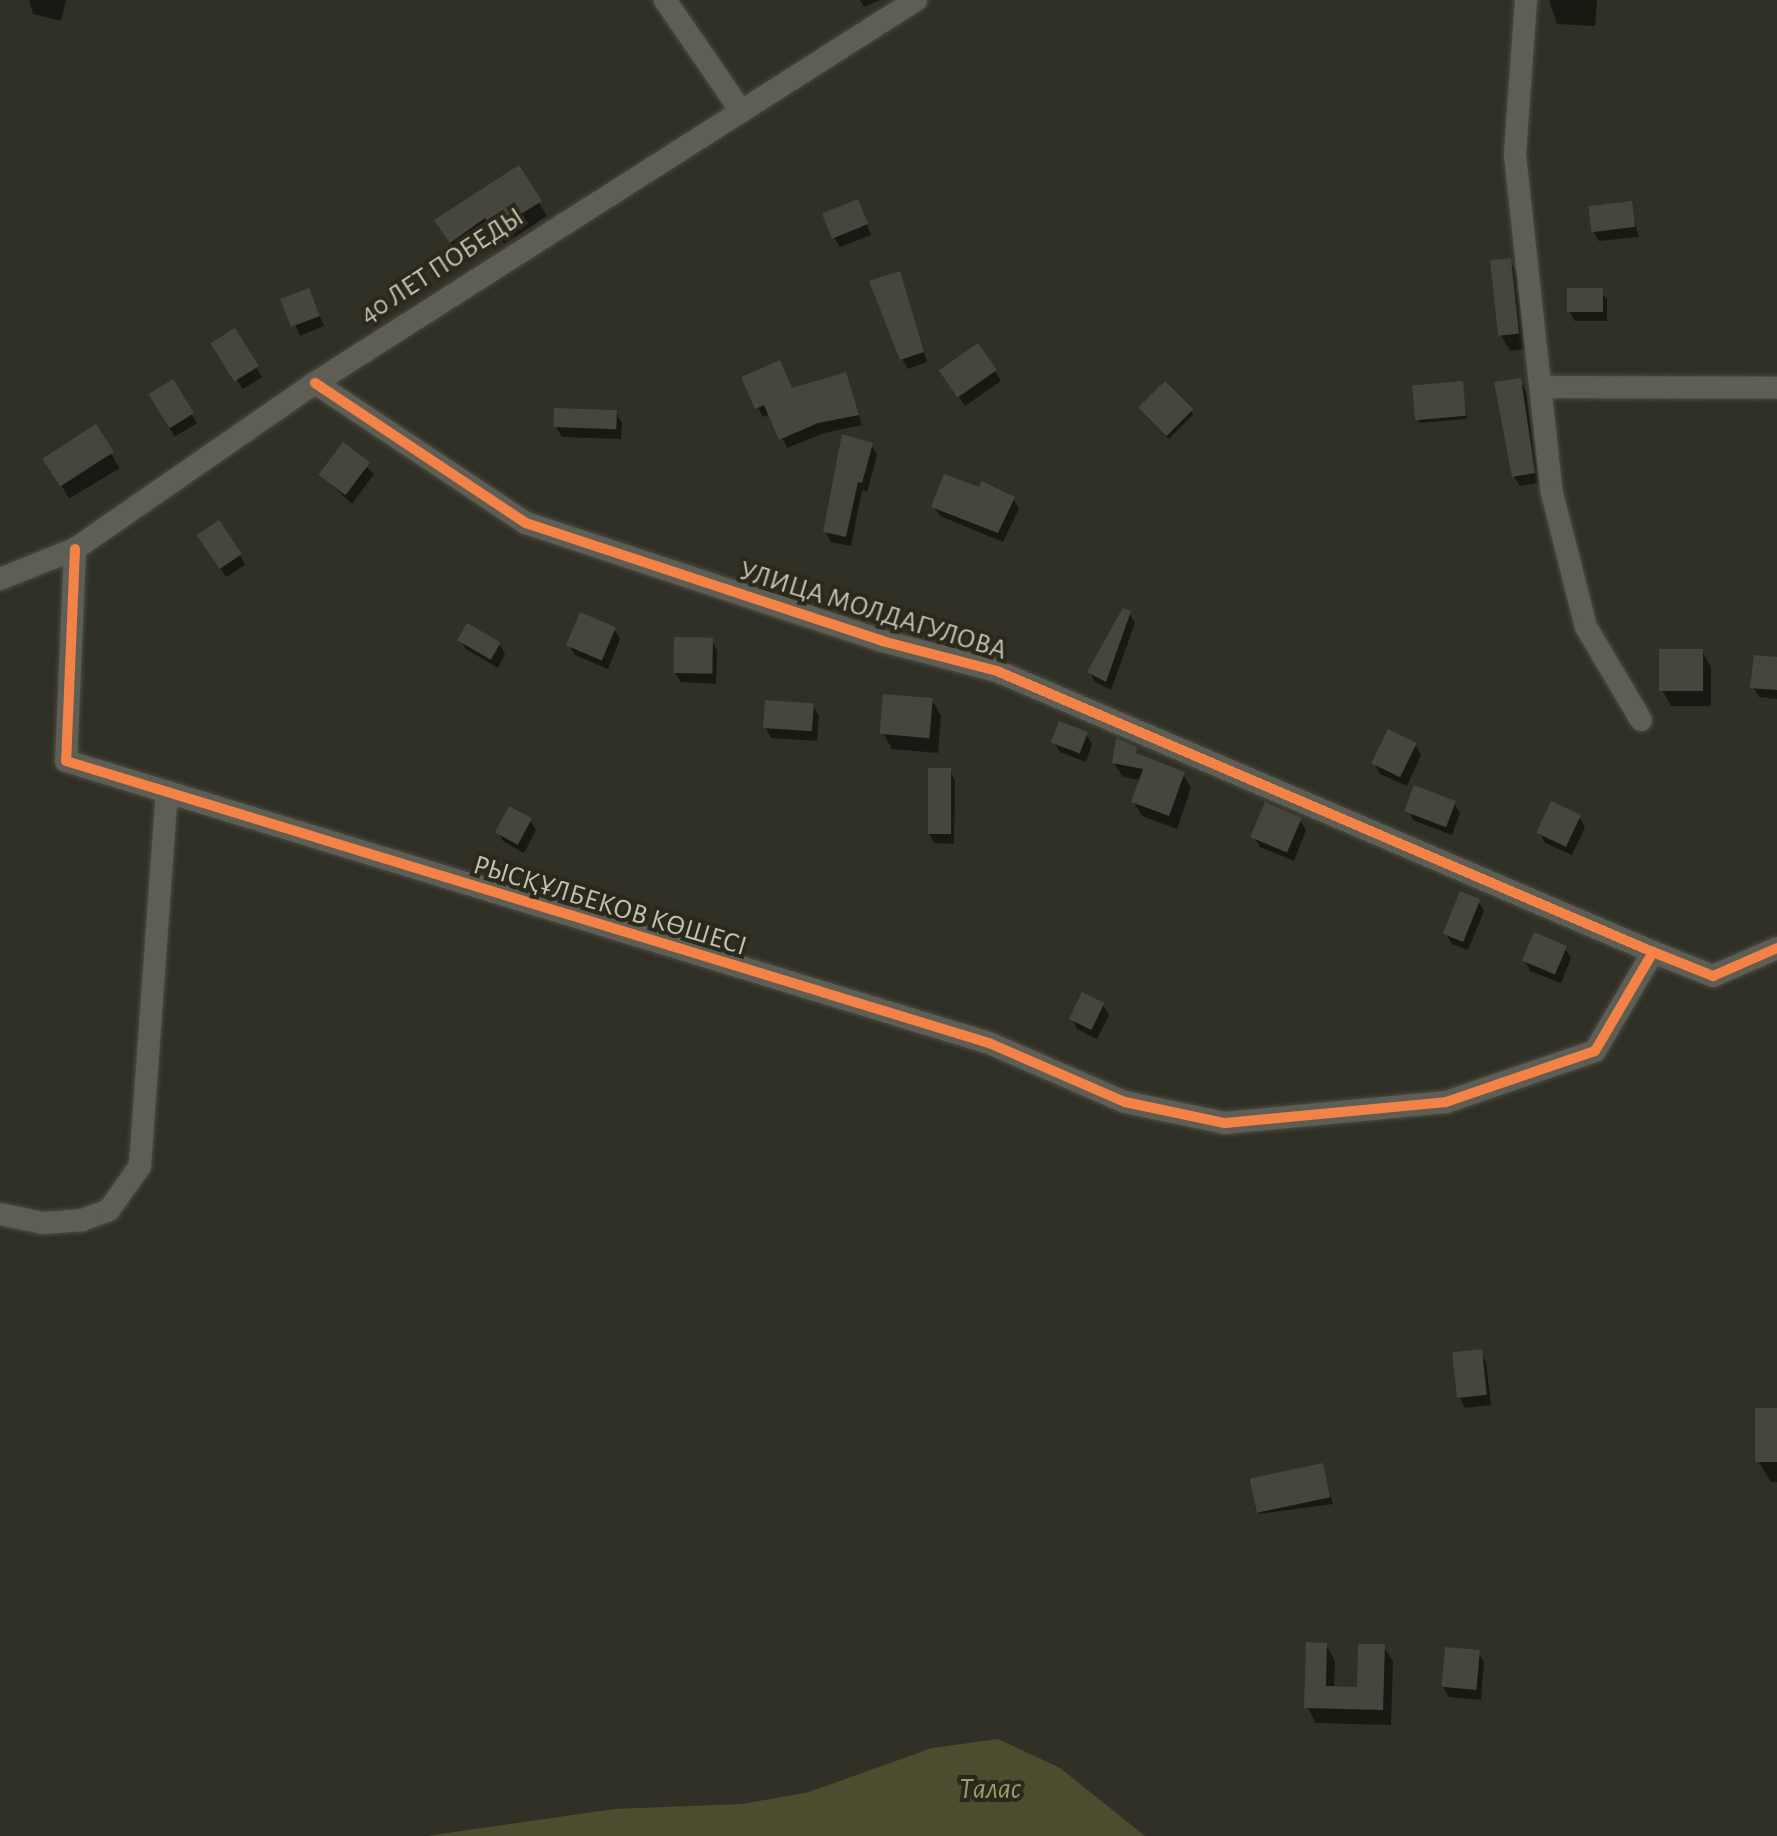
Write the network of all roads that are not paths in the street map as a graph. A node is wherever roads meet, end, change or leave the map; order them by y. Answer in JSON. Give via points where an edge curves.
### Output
{"nodes":[{"id":1,"x":665,"y":0,"type":"edge"},
{"id":2,"x":916,"y":0,"type":"edge"},
{"id":3,"x":1526,"y":0,"type":"edge"},
{"id":4,"x":740,"y":111,"type":"junction"},
{"id":5,"x":316,"y":383,"type":"junction"},
{"id":6,"x":1542,"y":387,"type":"junction"},
{"id":7,"x":1777,"y":388,"type":"edge"},
{"id":8,"x":75,"y":549,"type":"junction"},
{"id":9,"x":0,"y":579,"type":"edge"},
{"id":10,"x":1641,"y":720,"type":"dead end"},
{"id":11,"x":167,"y":792,"type":"junction"},
{"id":12,"x":1777,"y":948,"type":"edge"},
{"id":13,"x":1653,"y":952,"type":"junction"},
{"id":14,"x":0,"y":1214,"type":"edge"}],
"edges":[{"from":1,"to":4,"type":"street"},
{"from":2,"to":4,"type":"street","name":"40 ЛЕТ ПОБЕДЫ"},
{"from":3,"to":6,"type":"street","via":[[1515,155]]},
{"from":4,"to":5,"type":"street","name":"40 ЛЕТ ПОБЕДЫ"},
{"from":5,"to":8,"type":"street","name":"40 ЛЕТ ПОБЕДЫ"},
{"from":5,"to":13,"type":"street","name":"УЛИЦА МОЛДАГУЛОВА","via":[[526,523],[882,642],[996,671]]},
{"from":6,"to":7,"type":"street"},
{"from":6,"to":10,"type":"street","via":[[1552,493],[1586,627]]},
{"from":8,"to":9,"type":"street","name":"40 ЛЕТ ПОБЕДЫ"},
{"from":8,"to":11,"type":"street","name":"РЫСҚҰЛБЕКОВ КӨШЕСІ","via":[[66,761]]},
{"from":11,"to":13,"type":"street","name":"РЫСҚҰЛБЕКОВ КӨШЕСІ","via":[[988,1043],[1125,1102],[1225,1123],[1446,1102],[1595,1051]]},
{"from":11,"to":14,"type":"street","via":[[140,1166],[108,1210],[82,1220],[43,1223]]},
{"from":12,"to":13,"type":"street","via":[[1713,976]]}]}
